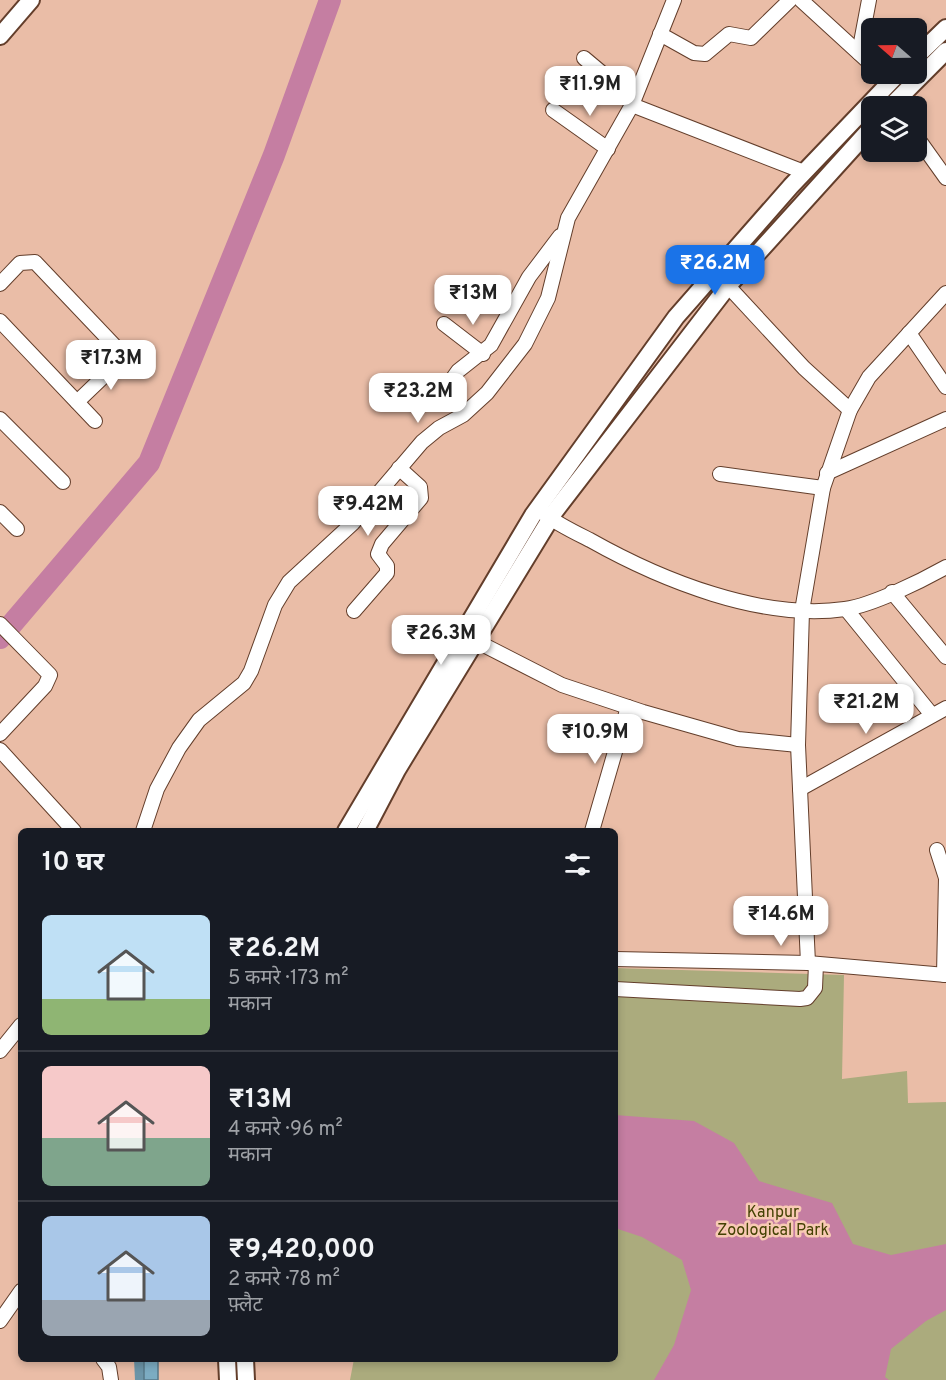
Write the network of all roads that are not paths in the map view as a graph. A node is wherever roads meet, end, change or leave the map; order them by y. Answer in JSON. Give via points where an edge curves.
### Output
{"nodes":[{"id":1,"x":31,"y":0,"type":"edge"},
{"id":2,"x":674,"y":0,"type":"edge"},
{"id":3,"x":790,"y":0,"type":"edge"},
{"id":4,"x":801,"y":0,"type":"edge"},
{"id":5,"x":869,"y":0,"type":"edge"},
{"id":6,"x":946,"y":28,"type":"edge"},
{"id":7,"x":660,"y":34,"type":"junction"},
{"id":8,"x":0,"y":36,"type":"edge"},
{"id":9,"x":927,"y":46,"type":"edge"},
{"id":10,"x":946,"y":51,"type":"edge"},
{"id":11,"x":859,"y":53,"type":"joint"},
{"id":12,"x":584,"y":58,"type":"dead end"},
{"id":13,"x":883,"y":84,"type":"edge"},
{"id":14,"x":903,"y":96,"type":"edge"},
{"id":15,"x":633,"y":102,"type":"junction"},
{"id":16,"x":554,"y":110,"type":"dead end"},
{"id":17,"x":861,"y":139,"type":"edge"},
{"id":18,"x":608,"y":149,"type":"junction"},
{"id":19,"x":927,"y":151,"type":"edge"},
{"id":20,"x":804,"y":172,"type":"junction"},
{"id":21,"x":946,"y":178,"type":"edge"},
{"id":22,"x":564,"y":229,"type":"junction"},
{"id":23,"x":0,"y":284,"type":"edge"},
{"id":24,"x":728,"y":286,"type":"junction"},
{"id":25,"x":946,"y":293,"type":"edge"},
{"id":26,"x":0,"y":321,"type":"edge"},
{"id":27,"x":444,"y":324,"type":"dead end"},
{"id":28,"x":909,"y":333,"type":"junction"},
{"id":29,"x":483,"y":354,"type":"junction"},
{"id":30,"x":946,"y":387,"type":"edge"},
{"id":31,"x":446,"y":388,"type":"dead end"},
{"id":32,"x":77,"y":402,"type":"junction"},
{"id":33,"x":850,"y":410,"type":"junction"},
{"id":34,"x":0,"y":419,"type":"edge"},
{"id":35,"x":946,"y":419,"type":"edge"},
{"id":36,"x":95,"y":421,"type":"dead end"},
{"id":37,"x":399,"y":468,"type":"junction"},
{"id":38,"x":827,"y":473,"type":"junction"},
{"id":39,"x":720,"y":474,"type":"dead end"},
{"id":40,"x":63,"y":482,"type":"dead end"},
{"id":41,"x":823,"y":488,"type":"junction"},
{"id":42,"x":0,"y":512,"type":"edge"},
{"id":43,"x":544,"y":514,"type":"junction"},
{"id":44,"x":17,"y":529,"type":"dead end"},
{"id":45,"x":946,"y":567,"type":"edge"},
{"id":46,"x":892,"y":592,"type":"junction"},
{"id":47,"x":846,"y":609,"type":"junction"},
{"id":48,"x":354,"y":611,"type":"dead end"},
{"id":49,"x":802,"y":611,"type":"junction"},
{"id":50,"x":0,"y":624,"type":"edge"},
{"id":51,"x":461,"y":633,"type":"junction"},
{"id":52,"x":476,"y":641,"type":"junction"},
{"id":53,"x":946,"y":657,"type":"edge"},
{"id":54,"x":628,"y":707,"type":"junction"},
{"id":55,"x":946,"y":708,"type":"edge"},
{"id":56,"x":932,"y":715,"type":"junction"},
{"id":57,"x":0,"y":734,"type":"edge"},
{"id":58,"x":798,"y":745,"type":"junction"},
{"id":59,"x":0,"y":750,"type":"edge"},
{"id":60,"x":800,"y":789,"type":"junction"},
{"id":61,"x":71,"y":828,"type":"edge"},
{"id":62,"x":145,"y":828,"type":"edge"},
{"id":63,"x":348,"y":828,"type":"edge"},
{"id":64,"x":366,"y":828,"type":"edge"},
{"id":65,"x":593,"y":828,"type":"edge"},
{"id":66,"x":942,"y":856,"type":"edge"},
{"id":67,"x":618,"y":956,"type":"edge"},
{"id":68,"x":812,"y":963,"type":"junction"},
{"id":69,"x":945,"y":975,"type":"edge"},
{"id":70,"x":618,"y":989,"type":"edge"},
{"id":71,"x":18,"y":1029,"type":"edge"},
{"id":72,"x":0,"y":1051,"type":"edge"},
{"id":73,"x":18,"y":1295,"type":"edge"},
{"id":74,"x":0,"y":1321,"type":"edge"},
{"id":75,"x":105,"y":1362,"type":"edge"},
{"id":76,"x":226,"y":1362,"type":"edge"},
{"id":77,"x":244,"y":1362,"type":"edge"},
{"id":78,"x":111,"y":1380,"type":"edge"},
{"id":79,"x":228,"y":1380,"type":"edge"},
{"id":80,"x":246,"y":1380,"type":"edge"}],
"edges":[{"from":1,"to":8,"type":"main road"},
{"from":2,"to":7,"type":"street"},
{"from":3,"to":7,"type":"street","via":[[751,38],[729,34],[705,54],[694,53]]},
{"from":4,"to":11,"type":"street"},
{"from":5,"to":11,"type":"street"},
{"from":6,"to":9,"type":"main road"},
{"from":7,"to":15,"type":"street"},
{"from":10,"to":14,"type":"main road"},
{"from":12,"to":15,"type":"street"},
{"from":13,"to":20,"type":"main road"},
{"from":15,"to":18,"type":"street"},
{"from":15,"to":20,"type":"street"},
{"from":16,"to":18,"type":"street"},
{"from":17,"to":24,"type":"main road"},
{"from":18,"to":22,"type":"street"},
{"from":19,"to":21,"type":"street"},
{"from":20,"to":43,"type":"main road","via":[[693,296]]},
{"from":22,"to":29,"type":"street","via":[[529,277]]},
{"from":22,"to":37,"type":"street","via":[[548,298],[525,344],[475,405],[430,435]]},
{"from":23,"to":32,"type":"street","via":[[20,263],[35,262],[127,360]]},
{"from":24,"to":33,"type":"street","via":[[804,368]]},
{"from":24,"to":43,"type":"main road"},
{"from":25,"to":28,"type":"street"},
{"from":26,"to":32,"type":"street"},
{"from":27,"to":29,"type":"street"},
{"from":28,"to":30,"type":"street"},
{"from":28,"to":33,"type":"street","via":[[869,377]]},
{"from":29,"to":31,"type":"street","via":[[458,371]]},
{"from":32,"to":36,"type":"street"},
{"from":33,"to":38,"type":"street"},
{"from":34,"to":40,"type":"street"},
{"from":35,"to":38,"type":"street"},
{"from":37,"to":48,"type":"street","via":[[420,487],[421,498],[382,544],[378,555],[387,566],[387,573]]},
{"from":37,"to":62,"type":"street","via":[[352,523],[308,562],[282,592],[251,671],[244,683],[199,720],[179,748],[157,789]]},
{"from":38,"to":41,"type":"street"},
{"from":39,"to":41,"type":"street"},
{"from":41,"to":49,"type":"street"},
{"from":42,"to":44,"type":"street"},
{"from":43,"to":49,"type":"street","via":[[627,561],[723,598]]},
{"from":43,"to":51,"type":"main road"},
{"from":43,"to":52,"type":"main road"},
{"from":45,"to":46,"type":"street"},
{"from":46,"to":47,"type":"street"},
{"from":46,"to":53,"type":"street"},
{"from":47,"to":49,"type":"street"},
{"from":47,"to":56,"type":"street"},
{"from":49,"to":58,"type":"street"},
{"from":50,"to":57,"type":"street","via":[[50,675],[45,686]]},
{"from":51,"to":52,"type":"street"},
{"from":51,"to":63,"type":"main road"},
{"from":52,"to":54,"type":"street","via":[[562,685]]},
{"from":52,"to":64,"type":"main road"},
{"from":54,"to":58,"type":"street","via":[[738,739]]},
{"from":54,"to":65,"type":"street"},
{"from":55,"to":56,"type":"street"},
{"from":56,"to":60,"type":"street"},
{"from":58,"to":60,"type":"street"},
{"from":59,"to":61,"type":"street"},
{"from":60,"to":68,"type":"street"},
{"from":66,"to":69,"type":"street","via":[[946,878]]},
{"from":67,"to":68,"type":"street"},
{"from":68,"to":69,"type":"street"},
{"from":68,"to":70,"type":"street","via":[[815,988],[807,998],[800,999]]},
{"from":71,"to":72,"type":"street"},
{"from":73,"to":74,"type":"street"},
{"from":75,"to":78,"type":"street"},
{"from":76,"to":79,"type":"main road"},
{"from":77,"to":80,"type":"main road"}]}
